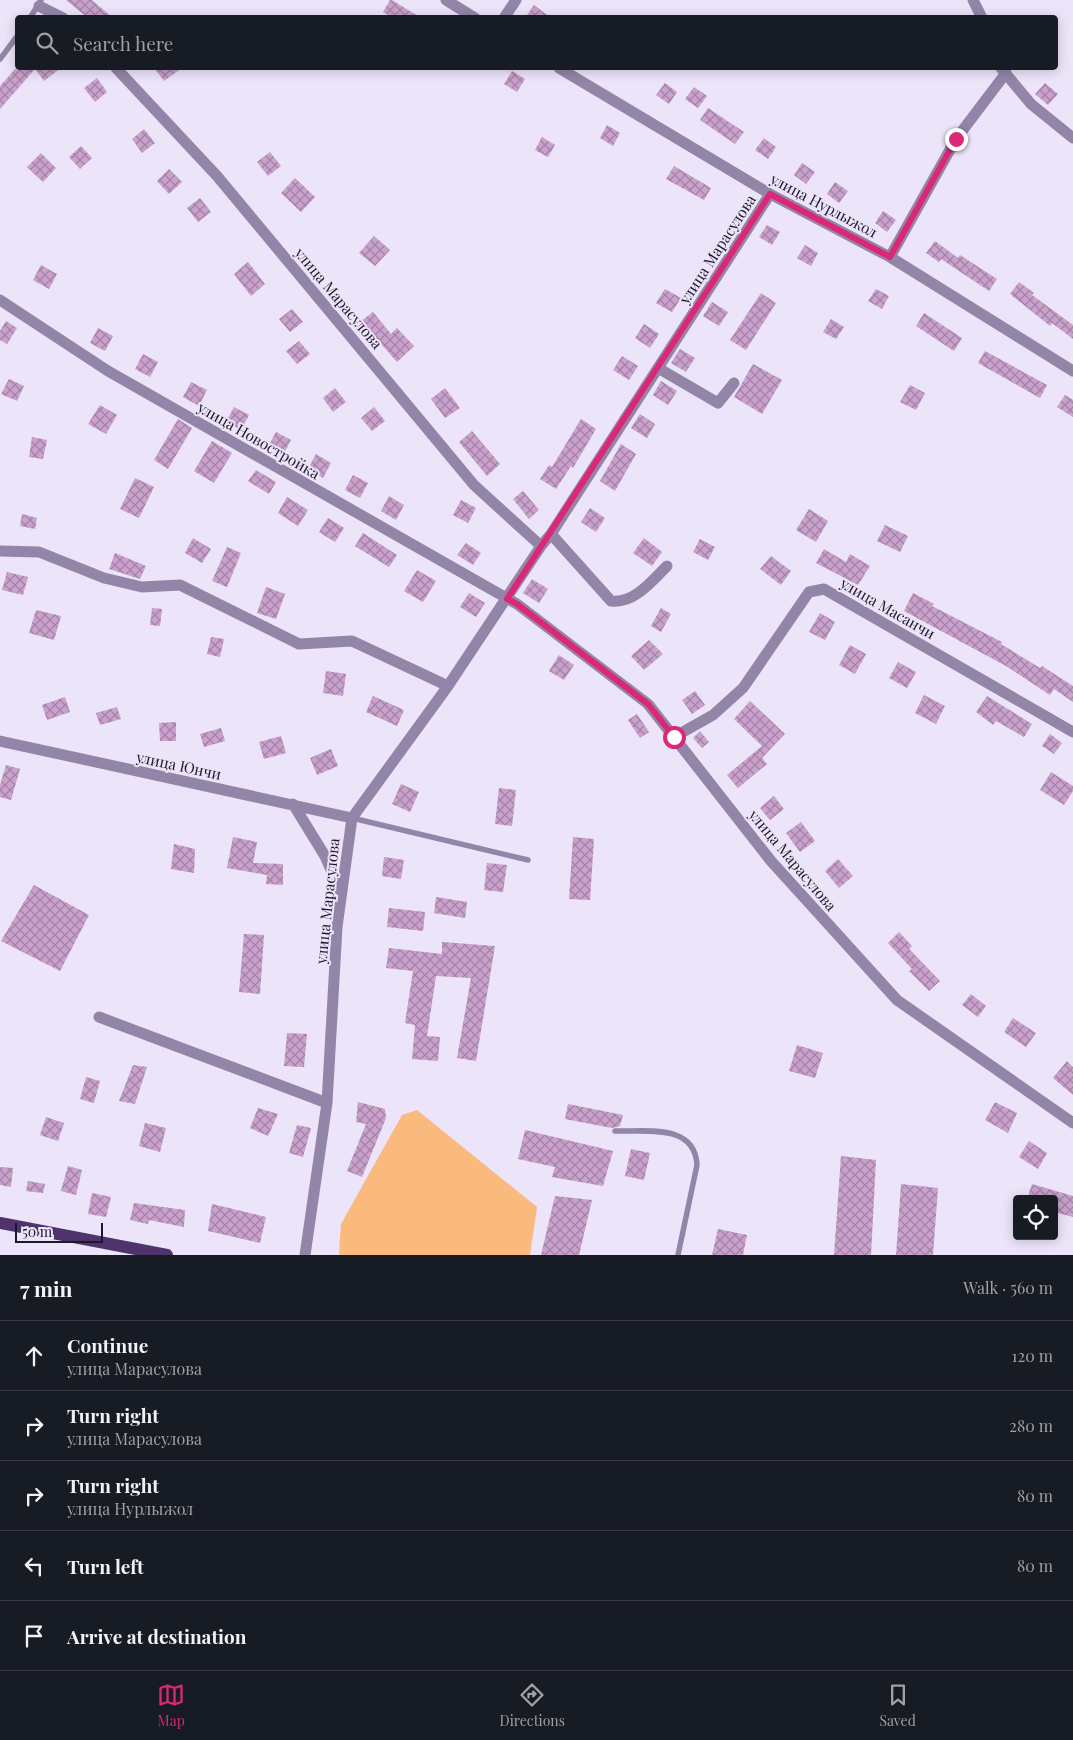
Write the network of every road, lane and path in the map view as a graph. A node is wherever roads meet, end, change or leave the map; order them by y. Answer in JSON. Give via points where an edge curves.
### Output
{"nodes":[{"id":1,"x":446,"y":0,"type":"edge"},
{"id":2,"x":516,"y":0,"type":"edge"},
{"id":3,"x":973,"y":0,"type":"edge"},
{"id":4,"x":40,"y":3,"type":"edge"},
{"id":5,"x":32,"y":15,"type":"edge"},
{"id":6,"x":58,"y":15,"type":"edge"},
{"id":7,"x":470,"y":15,"type":"edge"},
{"id":8,"x":506,"y":15,"type":"edge"},
{"id":9,"x":980,"y":15,"type":"edge"},
{"id":10,"x":15,"y":39,"type":"edge"},
{"id":11,"x":0,"y":59,"type":"edge"},
{"id":12,"x":118,"y":70,"type":"edge"},
{"id":13,"x":562,"y":70,"type":"edge"},
{"id":14,"x":1003,"y":70,"type":"edge"},
{"id":15,"x":1073,"y":138,"type":"edge"},
{"id":16,"x":770,"y":194,"type":"junction"},
{"id":17,"x":890,"y":257,"type":"junction"},
{"id":18,"x":0,"y":300,"type":"edge"},
{"id":19,"x":658,"y":368,"type":"junction"},
{"id":20,"x":1073,"y":372,"type":"edge"},
{"id":21,"x":734,"y":383,"type":"dead end"},
{"id":22,"x":551,"y":534,"type":"junction"},
{"id":23,"x":541,"y":546,"type":"junction"},
{"id":24,"x":0,"y":550,"type":"edge"},
{"id":25,"x":667,"y":566,"type":"dead end"},
{"id":26,"x":507,"y":599,"type":"junction"},
{"id":27,"x":448,"y":686,"type":"junction"},
{"id":28,"x":1073,"y":732,"type":"edge"},
{"id":29,"x":674,"y":737,"type":"junction"},
{"id":30,"x":0,"y":741,"type":"edge"},
{"id":31,"x":293,"y":804,"type":"junction"},
{"id":32,"x":352,"y":818,"type":"junction"},
{"id":33,"x":528,"y":860,"type":"dead end"},
{"id":34,"x":341,"y":893,"type":"junction"},
{"id":35,"x":99,"y":1017,"type":"dead end"},
{"id":36,"x":327,"y":1103,"type":"junction"},
{"id":37,"x":1073,"y":1123,"type":"edge"},
{"id":38,"x":615,"y":1130,"type":"dead end"},
{"id":39,"x":0,"y":1223,"type":"edge"},
{"id":40,"x":167,"y":1255,"type":"edge"},
{"id":41,"x":305,"y":1255,"type":"edge"},
{"id":42,"x":678,"y":1255,"type":"edge"}],
"edges":[{"from":1,"to":7,"type":"street"},
{"from":2,"to":8,"type":"street"},
{"from":3,"to":9,"type":"street"},
{"from":4,"to":5,"type":"lane"},
{"from":4,"to":6,"type":"street"},
{"from":10,"to":11,"type":"lane"},
{"from":12,"to":23,"type":"street","name":"улица Марасулова","via":[[229,191],[474,485]]},
{"from":13,"to":16,"type":"street","name":"улица Нурлыжол"},
{"from":14,"to":15,"type":"street","via":[[1031,104]]},
{"from":14,"to":17,"type":"street","via":[[956,139]]},
{"from":16,"to":17,"type":"street","name":"улица Нурлыжол"},
{"from":16,"to":19,"type":"street","name":"улица Марасулова"},
{"from":17,"to":20,"type":"street","name":"улица Нурлыжол"},
{"from":18,"to":26,"type":"street","name":"улица Новостройка","via":[[108,371]]},
{"from":19,"to":21,"type":"street","via":[[718,403]]},
{"from":19,"to":22,"type":"street","name":"улица Марасулова"},
{"from":22,"to":23,"type":"street","name":"улица Марасулова"},
{"from":22,"to":25,"type":"street","via":[[611,601],[622,603],[640,592]]},
{"from":23,"to":26,"type":"street","name":"улица Марасулова"},
{"from":24,"to":27,"type":"street","via":[[39,552],[104,578],[142,587],[180,585],[299,644],[352,641]]},
{"from":26,"to":27,"type":"street","name":"улица Марасулова"},
{"from":26,"to":29,"type":"street","name":"улица Марасулова","via":[[648,704]]},
{"from":27,"to":32,"type":"street","name":"улица Марасулова"},
{"from":28,"to":29,"type":"street","name":"улица Масанчи","via":[[824,589],[809,592],[743,688],[713,715]]},
{"from":29,"to":37,"type":"street","name":"улица Марасулова","via":[[772,861],[897,1000]]},
{"from":30,"to":31,"type":"street","name":"улица Юнчи"},
{"from":31,"to":32,"type":"street","name":"улица Юнчи"},
{"from":31,"to":34,"type":"street","via":[[325,856]]},
{"from":32,"to":33,"type":"lane"},
{"from":32,"to":34,"type":"street","name":"улица Марасулова"},
{"from":34,"to":36,"type":"street","name":"улица Марасулова"},
{"from":35,"to":36,"type":"street"},
{"from":36,"to":41,"type":"street","name":"улица Марасулова"},
{"from":38,"to":42,"type":"lane","via":[[679,1134],[697,1152]]},
{"from":39,"to":40,"type":"main road"}]}
